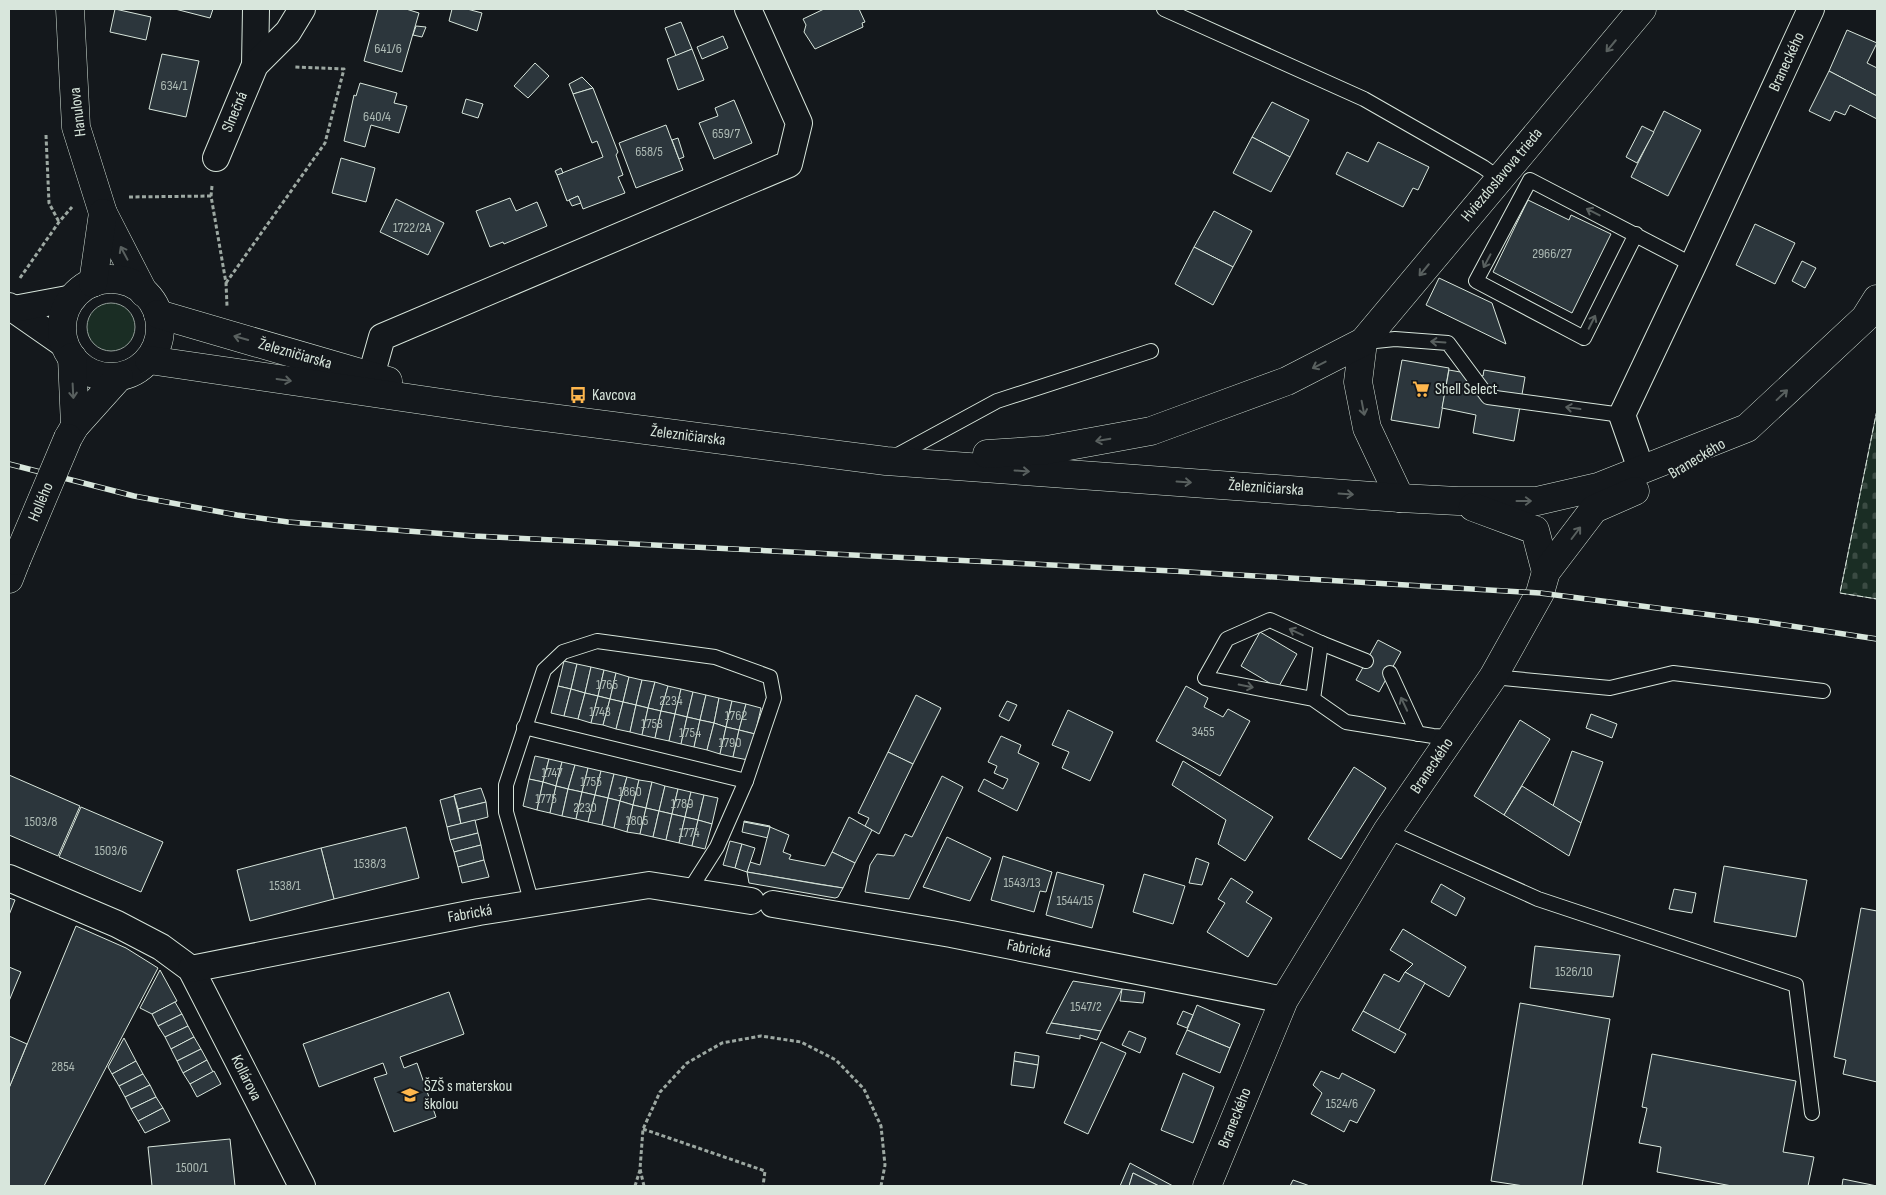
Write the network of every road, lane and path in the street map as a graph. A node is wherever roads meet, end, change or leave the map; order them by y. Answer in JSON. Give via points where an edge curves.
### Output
{"nodes":[{"id":1,"x":70,"y":9,"type":"edge"},
{"id":2,"x":256,"y":9,"type":"edge"},
{"id":3,"x":302,"y":9,"type":"edge"},
{"id":4,"x":748,"y":9,"type":"edge"},
{"id":5,"x":1164,"y":9,"type":"edge"},
{"id":6,"x":1642,"y":9,"type":"edge"},
{"id":7,"x":1812,"y":9,"type":"edge"},
{"id":8,"x":255,"y":65,"type":"junction"},
{"id":9,"x":216,"y":158,"type":"joint"},
{"id":10,"x":1500,"y":178,"type":"junction"},
{"id":11,"x":210,"y":196,"type":"junction"},
{"id":12,"x":101,"y":205,"type":"junction"},
{"id":13,"x":1636,"y":234,"type":"junction"},
{"id":14,"x":1693,"y":265,"type":"junction"},
{"id":15,"x":226,"y":283,"type":"junction"},
{"id":16,"x":83,"y":291,"type":"junction"},
{"id":17,"x":13,"y":299,"type":"edge"},
{"id":18,"x":1877,"y":299,"type":"edge"},
{"id":19,"x":227,"y":302,"type":"dead end"},
{"id":20,"x":151,"y":303,"type":"junction"},
{"id":21,"x":1363,"y":342,"type":"junction"},
{"id":22,"x":68,"y":351,"type":"junction"},
{"id":23,"x":1152,"y":351,"type":"dead end"},
{"id":24,"x":149,"y":360,"type":"junction"},
{"id":25,"x":371,"y":376,"type":"junction"},
{"id":26,"x":119,"y":377,"type":"junction"},
{"id":27,"x":490,"y":410,"type":"junction"},
{"id":28,"x":1622,"y":415,"type":"junction"},
{"id":29,"x":1746,"y":428,"type":"junction"},
{"id":30,"x":72,"y":432,"type":"junction"},
{"id":31,"x":886,"y":461,"type":"junction"},
{"id":32,"x":1641,"y":469,"type":"junction"},
{"id":33,"x":1400,"y":498,"type":"junction"},
{"id":34,"x":1458,"y":501,"type":"junction"},
{"id":35,"x":12,"y":570,"type":"edge"},
{"id":36,"x":1546,"y":572,"type":"junction"},
{"id":37,"x":1321,"y":643,"type":"junction"},
{"id":38,"x":1366,"y":661,"type":"dead end"},
{"id":39,"x":1390,"y":673,"type":"dead end"},
{"id":40,"x":1492,"y":677,"type":"junction"},
{"id":41,"x":1822,"y":691,"type":"dead end"},
{"id":42,"x":1312,"y":699,"type":"junction"},
{"id":43,"x":524,"y":727,"type":"junction"},
{"id":44,"x":1418,"y":734,"type":"junction"},
{"id":45,"x":1451,"y":737,"type":"junction"},
{"id":46,"x":746,"y":780,"type":"junction"},
{"id":47,"x":1387,"y":831,"type":"junction"},
{"id":48,"x":9,"y":878,"type":"edge"},
{"id":49,"x":689,"y":891,"type":"junction"},
{"id":50,"x":532,"y":904,"type":"junction"},
{"id":51,"x":190,"y":969,"type":"junction"},
{"id":52,"x":1284,"y":1000,"type":"junction"},
{"id":53,"x":1812,"y":1113,"type":"dead end"},
{"id":54,"x":644,"y":1129,"type":"junction"},
{"id":55,"x":640,"y":1169,"type":"junction"},
{"id":56,"x":302,"y":1186,"type":"edge"},
{"id":57,"x":635,"y":1186,"type":"edge"},
{"id":58,"x":644,"y":1186,"type":"edge"},
{"id":59,"x":763,"y":1186,"type":"edge"},
{"id":60,"x":881,"y":1186,"type":"edge"},
{"id":61,"x":1207,"y":1186,"type":"edge"}],
"edges":[{"from":1,"to":12,"type":"street","name":"Hanulova","via":[[76,127]]},
{"from":2,"to":8,"type":"street","name":"Slnečná"},
{"from":3,"to":8,"type":"street","name":"Slnečná","via":[[288,32]]},
{"from":4,"to":25,"type":"street","via":[[799,123],[789,164],[382,336]]},
{"from":5,"to":10,"type":"lane","via":[[1364,99]]},
{"from":6,"to":10,"type":"street","name":"Hviezdoslavova trieda","one_way":true},
{"from":7,"to":14,"type":"street","name":"Braneckého"},
{"from":8,"to":9,"type":"street","name":"Slnečná"},
{"from":8,"to":15,"type":"path","via":[[344,69],[325,143]]},
{"from":9,"to":11,"type":"path"},
{"from":10,"to":21,"type":"street","name":"Hviezdoslavova trieda","one_way":true},
{"from":11,"to":12,"type":"path"},
{"from":11,"to":15,"type":"path"},
{"from":12,"to":16,"type":"street","name":"Hanulova"},
{"from":12,"to":17,"type":"path","via":[[70,207]]},
{"from":20,"to":12,"type":"street","name":"Hanulova","one_way":true},
{"from":13,"to":13,"type":"lane","one_way":true,"via":[[1530,180],[1476,281],[1584,338]]},
{"from":13,"to":14,"type":"lane"},
{"from":14,"to":28,"type":"street","name":"Braneckého"},
{"from":15,"to":19,"type":"path"},
{"from":16,"to":17,"type":"street"},
{"from":16,"to":20,"type":"street","via":[[104,280],[117,280],[134,285]]},
{"from":16,"to":22,"type":"street","via":[[67,308],[63,320],[62,333]]},
{"from":17,"to":22,"type":"street"},
{"from":29,"to":18,"type":"street","one_way":true,"via":[[1865,318]]},
{"from":20,"to":24,"type":"street","via":[[160,326],[159,338]]},
{"from":25,"to":20,"type":"street","name":"Železničiarska","one_way":true},
{"from":28,"to":21,"type":"lane","one_way":true,"via":[[1488,397],[1448,343],[1395,339]]},
{"from":21,"to":31,"type":"street","name":"Železničiarska","one_way":true,"via":[[1287,381],[1151,431],[1047,450]]},
{"from":21,"to":33,"type":"street","one_way":true,"via":[[1358,382],[1367,428]]},
{"from":22,"to":26,"type":"street","via":[[81,367],[93,374]]},
{"from":22,"to":30,"type":"street","name":"Hollého","one_way":true},
{"from":23,"to":31,"type":"lane","via":[[997,402]]},
{"from":24,"to":26,"type":"street"},
{"from":24,"to":27,"type":"street","name":"Železničiarska","one_way":true},
{"from":25,"to":27,"type":"street","name":"Železničiarska"},
{"from":26,"to":30,"type":"street","name":"Hollého"},
{"from":27,"to":31,"type":"street","name":"Železničiarska"},
{"from":28,"to":32,"type":"street","name":"Braneckého"},
{"from":29,"to":32,"type":"street"},
{"from":36,"to":29,"type":"street","name":"Braneckého","one_way":true,"via":[[1594,509],[1690,466]]},
{"from":30,"to":35,"type":"street","name":"Hollého","bridge":true},
{"from":31,"to":33,"type":"street","name":"Železničiarska","one_way":true},
{"from":34,"to":32,"type":"street","name":"Železničiarska","one_way":true,"via":[[1537,500],[1598,487]]},
{"from":33,"to":34,"type":"street","name":"Železničiarska"},
{"from":34,"to":36,"type":"street","via":[[1535,530]]},
{"from":36,"to":40,"type":"street","name":"Braneckého","via":[[1540,593]]},
{"from":37,"to":38,"type":"lane"},
{"from":37,"to":42,"type":"lane"},
{"from":37,"to":42,"type":"lane","one_way":true,"via":[[1270,620],[1227,639],[1205,678]]},
{"from":44,"to":39,"type":"lane","one_way":true},
{"from":40,"to":41,"type":"lane","via":[[1610,688],[1673,674]]},
{"from":40,"to":45,"type":"street","name":"Braneckého"},
{"from":42,"to":44,"type":"lane","via":[[1346,722]]},
{"from":43,"to":46,"type":"lane"},
{"from":43,"to":46,"type":"lane","via":[[544,670],[563,652],[598,641],[715,657],[770,677],[774,698]]},
{"from":43,"to":50,"type":"lane","via":[[506,785],[506,812]]},
{"from":44,"to":45,"type":"lane"},
{"from":45,"to":47,"type":"street","name":"Braneckého"},
{"from":46,"to":49,"type":"lane","via":[[717,847]]},
{"from":47,"to":52,"type":"street","name":"Braneckého"},
{"from":47,"to":53,"type":"lane","via":[[1538,899],[1796,985]]},
{"from":48,"to":51,"type":"street","via":[[118,924],[161,947]]},
{"from":49,"to":50,"type":"street","name":"Fabrická","via":[[648,885]]},
{"from":49,"to":52,"type":"street","name":"Fabrická","via":[[951,934]]},
{"from":50,"to":51,"type":"street","name":"Fabrická"},
{"from":51,"to":56,"type":"street","name":"Kollárova"},
{"from":52,"to":61,"type":"street","name":"Braneckého"},
{"from":54,"to":55,"type":"path"},
{"from":54,"to":59,"type":"path","via":[[765,1171]]},
{"from":54,"to":60,"type":"path","via":[[660,1092],[687,1063],[704,1053],[722,1044],[761,1036],[801,1042],[836,1060],[864,1089],[881,1126],[885,1165]]},
{"from":55,"to":57,"type":"path"},
{"from":55,"to":58,"type":"path"}]}
